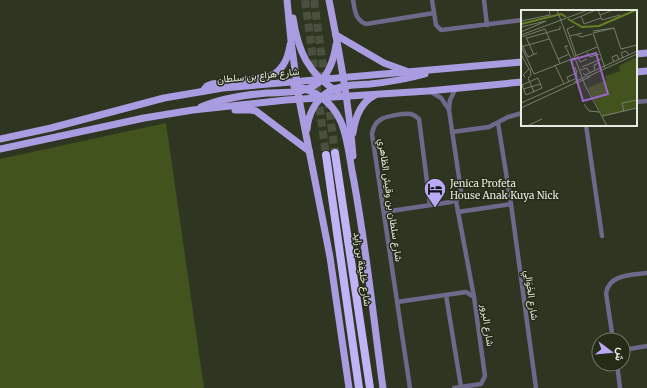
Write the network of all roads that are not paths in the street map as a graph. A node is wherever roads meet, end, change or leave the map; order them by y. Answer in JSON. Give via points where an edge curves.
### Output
{"nodes":[{"id":1,"x":287,"y":0,"type":"edge"},
{"id":2,"x":291,"y":0,"type":"edge"},
{"id":3,"x":329,"y":0,"type":"edge"},
{"id":4,"x":353,"y":0,"type":"edge"},
{"id":5,"x":432,"y":0,"type":"edge"},
{"id":6,"x":484,"y":0,"type":"edge"},
{"id":7,"x":434,"y":13,"type":"junction"},
{"id":8,"x":521,"y":20,"type":"edge"},
{"id":9,"x":487,"y":25,"type":"junction"},
{"id":10,"x":336,"y":37,"type":"junction"},
{"id":11,"x":291,"y":41,"type":"junction"},
{"id":12,"x":647,"y":53,"type":"edge"},
{"id":13,"x":637,"y":54,"type":"edge"},
{"id":14,"x":521,"y":62,"type":"edge"},
{"id":15,"x":436,"y":69,"type":"junction"},
{"id":16,"x":647,"y":71,"type":"edge"},
{"id":17,"x":410,"y":72,"type":"junction"},
{"id":18,"x":637,"y":72,"type":"edge"},
{"id":19,"x":343,"y":77,"type":"junction"},
{"id":20,"x":322,"y":79,"type":"junction"},
{"id":21,"x":521,"y":82,"type":"edge"},
{"id":22,"x":298,"y":86,"type":"junction"},
{"id":23,"x":344,"y":87,"type":"junction"},
{"id":24,"x":456,"y":88,"type":"junction"},
{"id":25,"x":307,"y":89,"type":"junction"},
{"id":26,"x":334,"y":89,"type":"junction"},
{"id":27,"x":203,"y":91,"type":"junction"},
{"id":28,"x":428,"y":91,"type":"junction"},
{"id":29,"x":379,"y":94,"type":"junction"},
{"id":30,"x":346,"y":96,"type":"junction"},
{"id":31,"x":322,"y":97,"type":"junction"},
{"id":32,"x":299,"y":99,"type":"junction"},
{"id":33,"x":647,"y":101,"type":"edge"},
{"id":34,"x":637,"y":102,"type":"edge"},
{"id":35,"x":193,"y":110,"type":"junction"},
{"id":36,"x":449,"y":110,"type":"junction"},
{"id":37,"x":521,"y":113,"type":"edge"},
{"id":38,"x":498,"y":123,"type":"junction"},
{"id":39,"x":586,"y":126,"type":"edge"},
{"id":40,"x":452,"y":132,"type":"junction"},
{"id":41,"x":306,"y":135,"type":"junction"},
{"id":42,"x":0,"y":139,"type":"edge"},
{"id":43,"x":0,"y":150,"type":"edge"},
{"id":44,"x":310,"y":151,"type":"junction"},
{"id":45,"x":335,"y":153,"type":"tunnel mouth"},
{"id":46,"x":326,"y":155,"type":"tunnel mouth"},
{"id":47,"x":355,"y":187,"type":"junction"},
{"id":48,"x":456,"y":201,"type":"junction"},
{"id":49,"x":511,"y":204,"type":"junction"},
{"id":50,"x":430,"y":205,"type":"junction"},
{"id":51,"x":384,"y":212,"type":"junction"},
{"id":52,"x":458,"y":212,"type":"junction"},
{"id":53,"x":602,"y":236,"type":"dead end"},
{"id":54,"x":647,"y":273,"type":"edge"},
{"id":55,"x":446,"y":295,"type":"junction"},
{"id":56,"x":474,"y":297,"type":"junction"},
{"id":57,"x":397,"y":302,"type":"junction"},
{"id":58,"x":612,"y":332,"type":"edge"},
{"id":59,"x":647,"y":346,"type":"edge"},
{"id":60,"x":631,"y":349,"type":"edge"},
{"id":61,"x":617,"y":372,"type":"edge"},
{"id":62,"x":461,"y":387,"type":"junction"},
{"id":63,"x":349,"y":388,"type":"edge"},
{"id":64,"x":359,"y":388,"type":"edge"},
{"id":65,"x":370,"y":388,"type":"edge"},
{"id":66,"x":383,"y":388,"type":"edge"},
{"id":67,"x":410,"y":388,"type":"edge"},
{"id":68,"x":454,"y":388,"type":"edge"},
{"id":69,"x":536,"y":388,"type":"edge"},
{"id":70,"x":620,"y":388,"type":"edge"}],
"edges":[{"from":1,"to":11,"type":"main road"},
{"from":2,"to":20,"type":"main road","via":[[300,49],[306,62]]},
{"from":3,"to":10,"type":"main road"},
{"from":4,"to":7,"type":"street","via":[[356,17],[366,24]]},
{"from":5,"to":7,"type":"street"},
{"from":6,"to":9,"type":"street"},
{"from":7,"to":9,"type":"street","via":[[436,25],[441,30]]},
{"from":8,"to":9,"type":"street"},
{"from":10,"to":17,"type":"main road","via":[[384,63]]},
{"from":10,"to":19,"type":"main road"},
{"from":10,"to":20,"type":"main road","via":[[331,65]]},
{"from":11,"to":22,"type":"main road"},
{"from":11,"to":27,"type":"main road","via":[[284,65],[273,75],[212,84],[206,86]]},
{"from":12,"to":13,"type":"main road"},
{"from":14,"to":15,"type":"main road","name":"شارع هزاع بن سلطان"},
{"from":15,"to":17,"type":"main road","name":"شارع هزاع بن سلطان"},
{"from":15,"to":23,"type":"main road","via":[[395,81]]},
{"from":16,"to":18,"type":"main road"},
{"from":17,"to":19,"type":"main road","name":"شارع هزاع بن سلطان"},
{"from":19,"to":20,"type":"main road","name":"شارع هزاع بن سلطان"},
{"from":19,"to":23,"type":"main road"},
{"from":20,"to":22,"type":"main road","name":"شارع هزاع بن سلطان"},
{"from":20,"to":25,"type":"main road"},
{"from":20,"to":26,"type":"main road"},
{"from":21,"to":24,"type":"main road"},
{"from":22,"to":25,"type":"main road"},
{"from":22,"to":27,"type":"main road","name":"شارع هزاع بن سلطان","via":[[269,83]]},
{"from":22,"to":32,"type":"main road"},
{"from":22,"to":35,"type":"main road","via":[[221,100]]},
{"from":23,"to":26,"type":"main road"},
{"from":23,"to":30,"type":"main road"},
{"from":24,"to":28,"type":"main road"},
{"from":24,"to":36,"type":"street"},
{"from":25,"to":31,"type":"main road"},
{"from":26,"to":30,"type":"main road"},
{"from":26,"to":31,"type":"main road"},
{"from":27,"to":42,"type":"main road","name":"شارع هزاع بن سلطان","via":[[164,98]]},
{"from":28,"to":29,"type":"main road"},
{"from":28,"to":36,"type":"street","via":[[441,98]]},
{"from":29,"to":30,"type":"main road"},
{"from":29,"to":47,"type":"main road","via":[[367,100],[355,124]]},
{"from":30,"to":31,"type":"main road"},
{"from":30,"to":47,"type":"main road"},
{"from":31,"to":32,"type":"main road"},
{"from":31,"to":41,"type":"main road","via":[[310,116]]},
{"from":31,"to":47,"type":"main road","via":[[333,108],[342,124]]},
{"from":32,"to":35,"type":"main road"},
{"from":32,"to":41,"type":"main road"},
{"from":33,"to":34,"type":"street"},
{"from":35,"to":43,"type":"main road","via":[[144,118]]},
{"from":35,"to":44,"type":"main road","via":[[256,111]]},
{"from":36,"to":40,"type":"street"},
{"from":37,"to":38,"type":"street"},
{"from":38,"to":40,"type":"street","via":[[489,127]]},
{"from":38,"to":49,"type":"street","name":"شارع الخَوَالِي"},
{"from":39,"to":53,"type":"street"},
{"from":40,"to":48,"type":"street","via":[[461,191]]},
{"from":41,"to":44,"type":"main road"},
{"from":44,"to":63,"type":"main road","via":[[330,257]]},
{"from":45,"to":65,"type":"highway","name":"شارع خليفة بن زايد"},
{"from":46,"to":64,"type":"highway","name":"شارع خليفة بن زايد"},
{"from":47,"to":66,"type":"main road"},
{"from":48,"to":50,"type":"street"},
{"from":48,"to":52,"type":"street"},
{"from":49,"to":52,"type":"street"},
{"from":49,"to":69,"type":"street","name":"شارع الخَوَالِي"},
{"from":50,"to":51,"type":"street"},
{"from":50,"to":51,"type":"street","name":"شارع سلطان بن وقيش الظاهري","via":[[419,119],[411,114],[386,117],[376,123],[372,134]]},
{"from":51,"to":57,"type":"street","name":"شارع سلطان بن وقيش الظاهري"},
{"from":52,"to":56,"type":"street"},
{"from":54,"to":58,"type":"street","via":[[616,279],[608,286],[606,292]]},
{"from":55,"to":56,"type":"street","name":"شارع البرور","via":[[466,292]]},
{"from":55,"to":57,"type":"street","name":"شارع البرور"},
{"from":55,"to":62,"type":"street"},
{"from":56,"to":62,"type":"street","name":"شارع البرور","via":[[485,376],[481,384]]},
{"from":57,"to":67,"type":"street","name":"شارع سلطان بن وقيش الظاهري"},
{"from":59,"to":60,"type":"street"},
{"from":61,"to":70,"type":"street"},
{"from":62,"to":68,"type":"street","name":"شارع البرور"}]}
